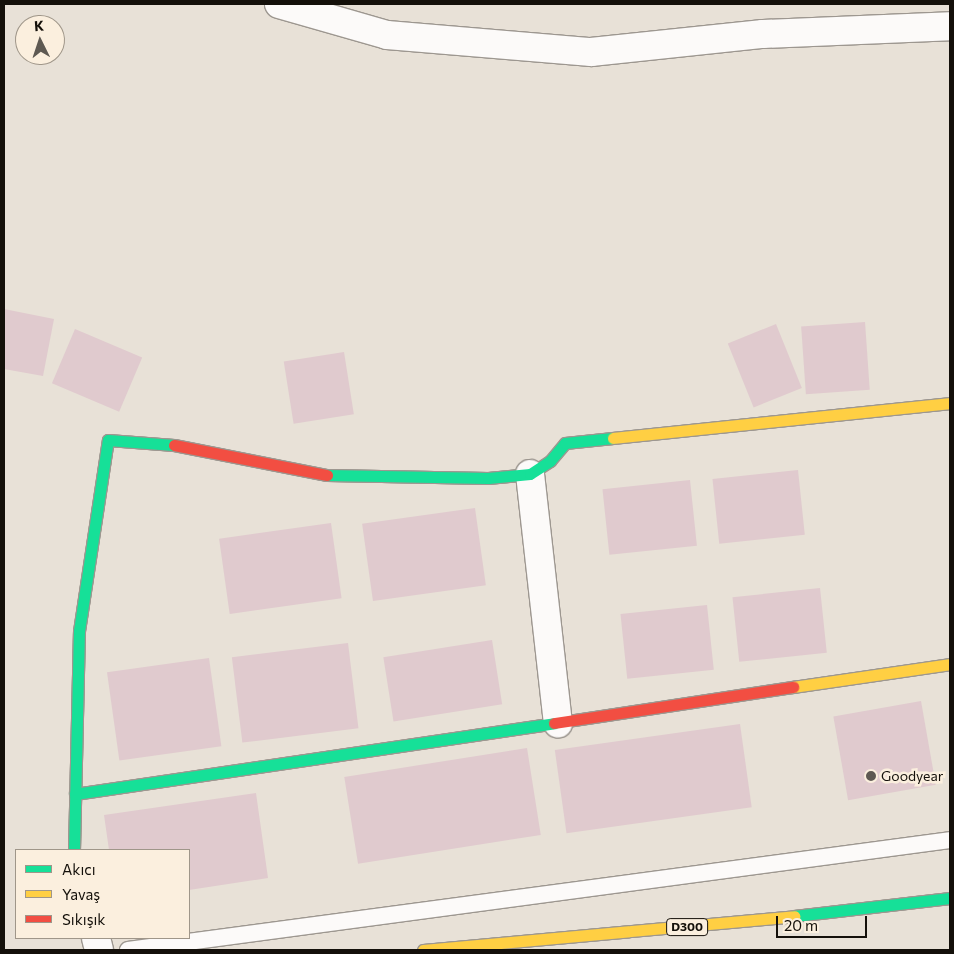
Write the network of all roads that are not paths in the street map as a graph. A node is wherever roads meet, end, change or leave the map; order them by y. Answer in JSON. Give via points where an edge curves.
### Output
{"nodes":[{"id":1,"x":279,"y":4,"type":"edge"},
{"id":2,"x":950,"y":26,"type":"edge"},
{"id":3,"x":950,"y":403,"type":"edge"},
{"id":4,"x":530,"y":474,"type":"junction"},
{"id":5,"x":950,"y":664,"type":"edge"},
{"id":6,"x":558,"y":723,"type":"junction"},
{"id":7,"x":75,"y":794,"type":"junction"},
{"id":8,"x":950,"y":840,"type":"edge"},
{"id":9,"x":74,"y":849,"type":"edge"},
{"id":10,"x":950,"y":898,"type":"edge"},
{"id":11,"x":128,"y":950,"type":"edge"},
{"id":12,"x":423,"y":950,"type":"edge"}],
"edges":[{"from":1,"to":2,"type":"street","via":[[387,35],[591,52],[763,34]]},
{"from":3,"to":4,"type":"main road","via":[[565,444],[550,461]]},
{"from":4,"to":6,"type":"street"},
{"from":4,"to":7,"type":"main road","via":[[488,478],[328,475],[150,440],[108,440],[80,631]]},
{"from":5,"to":6,"type":"main road"},
{"from":6,"to":7,"type":"main road"},
{"from":7,"to":9,"type":"main road"},
{"from":8,"to":11,"type":"lane"},
{"from":10,"to":12,"type":"main road","number":"D300","via":[[743,922]]}]}
